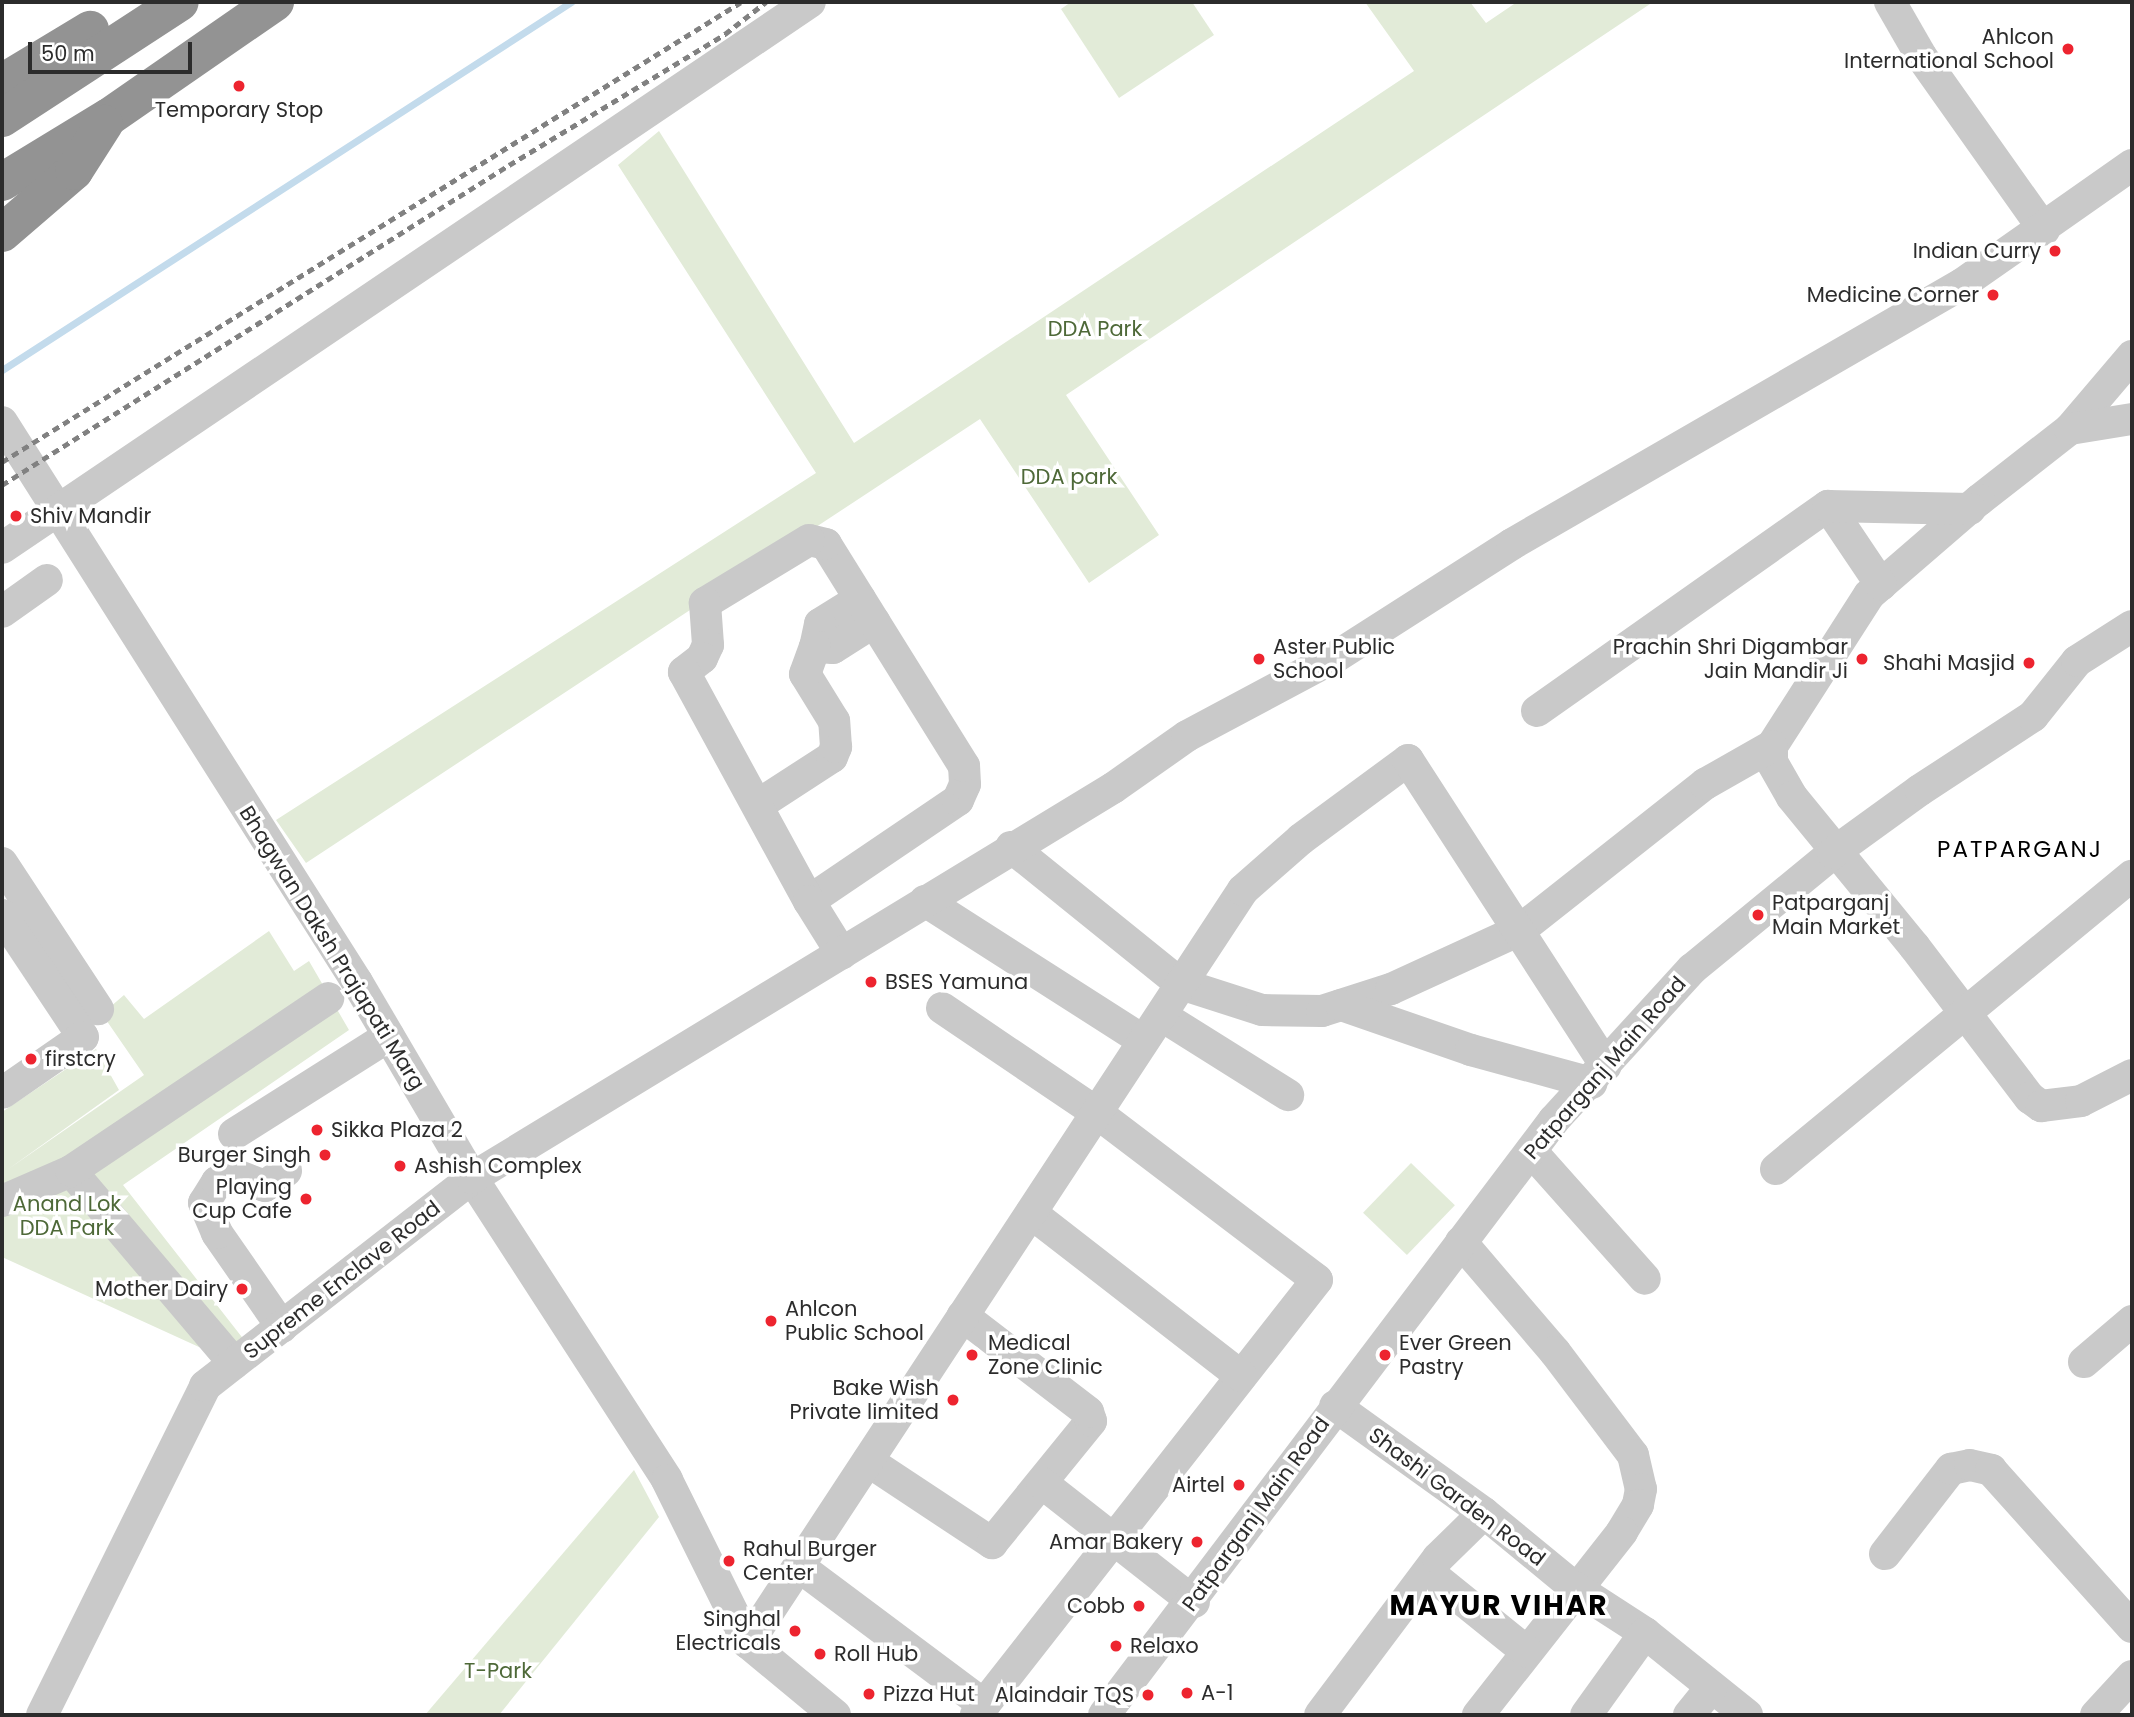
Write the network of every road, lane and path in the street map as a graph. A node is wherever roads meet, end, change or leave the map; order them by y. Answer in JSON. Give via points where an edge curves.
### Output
{"nodes":[{"id":1,"x":138,"y":2,"type":"edge"},
{"id":2,"x":180,"y":2,"type":"edge"},
{"id":3,"x":275,"y":2,"type":"edge"},
{"id":4,"x":810,"y":2,"type":"edge"},
{"id":5,"x":1890,"y":2,"type":"edge"},
{"id":6,"x":2,"y":83,"type":"edge"},
{"id":7,"x":109,"y":117,"type":"junction"},
{"id":8,"x":2,"y":118,"type":"edge"},
{"id":9,"x":2132,"y":166,"type":"edge"},
{"id":10,"x":2,"y":182,"type":"edge"},
{"id":11,"x":2043,"y":230,"type":"junction"},
{"id":12,"x":2,"y":233,"type":"edge"},
{"id":13,"x":2132,"y":356,"type":"edge"},
{"id":14,"x":2132,"y":419,"type":"edge"},
{"id":15,"x":2,"y":422,"type":"edge"},
{"id":16,"x":2070,"y":429,"type":"junction"},
{"id":17,"x":1828,"y":506,"type":"junction"},
{"id":18,"x":60,"y":508,"type":"junction"},
{"id":19,"x":1970,"y":509,"type":"junction"},
{"id":20,"x":2,"y":548,"type":"edge"},
{"id":21,"x":47,"y":580,"type":"dead end"},
{"id":22,"x":1881,"y":585,"type":"junction"},
{"id":23,"x":867,"y":611,"type":"junction"},
{"id":24,"x":2,"y":612,"type":"edge"},
{"id":25,"x":2132,"y":626,"type":"edge"},
{"id":26,"x":1536,"y":711,"type":"dead end"},
{"id":27,"x":1772,"y":746,"type":"junction"},
{"id":28,"x":758,"y":805,"type":"junction"},
{"id":29,"x":1011,"y":847,"type":"junction"},
{"id":30,"x":1833,"y":853,"type":"junction"},
{"id":31,"x":2,"y":863,"type":"edge"},
{"id":32,"x":2132,"y":876,"type":"edge"},
{"id":33,"x":809,"y":901,"type":"junction"},
{"id":34,"x":925,"y":901,"type":"junction"},
{"id":35,"x":5,"y":925,"type":"edge"},
{"id":36,"x":1520,"y":930,"type":"junction"},
{"id":37,"x":853,"y":947,"type":"junction"},
{"id":38,"x":1181,"y":984,"type":"junction"},
{"id":39,"x":328,"y":998,"type":"dead end"},
{"id":40,"x":1341,"y":1005,"type":"junction"},
{"id":41,"x":943,"y":1008,"type":"dead end"},
{"id":42,"x":98,"y":1009,"type":"dead end"},
{"id":43,"x":1964,"y":1012,"type":"junction"},
{"id":44,"x":1162,"y":1016,"type":"junction"},
{"id":45,"x":389,"y":1036,"type":"junction"},
{"id":46,"x":1142,"y":1040,"type":"junction"},
{"id":47,"x":1600,"y":1075,"type":"junction"},
{"id":48,"x":2132,"y":1075,"type":"edge"},
{"id":49,"x":2,"y":1093,"type":"edge"},
{"id":50,"x":1289,"y":1095,"type":"dead end"},
{"id":51,"x":1097,"y":1113,"type":"junction"},
{"id":52,"x":234,"y":1134,"type":"dead end"},
{"id":53,"x":1531,"y":1151,"type":"junction"},
{"id":54,"x":1776,"y":1169,"type":"dead end"},
{"id":55,"x":71,"y":1171,"type":"junction"},
{"id":56,"x":286,"y":1171,"type":"dead end"},
{"id":57,"x":472,"y":1178,"type":"junction"},
{"id":58,"x":2,"y":1201,"type":"edge"},
{"id":59,"x":1031,"y":1213,"type":"junction"},
{"id":60,"x":1461,"y":1242,"type":"junction"},
{"id":61,"x":1644,"y":1279,"type":"dead end"},
{"id":62,"x":963,"y":1316,"type":"junction"},
{"id":63,"x":2132,"y":1321,"type":"edge"},
{"id":64,"x":282,"y":1326,"type":"junction"},
{"id":65,"x":2084,"y":1362,"type":"dead end"},
{"id":66,"x":234,"y":1363,"type":"junction"},
{"id":67,"x":1241,"y":1376,"type":"junction"},
{"id":68,"x":1335,"y":1406,"type":"junction"},
{"id":69,"x":868,"y":1461,"type":"junction"},
{"id":70,"x":1042,"y":1483,"type":"junction"},
{"id":71,"x":1484,"y":1513,"type":"junction"},
{"id":72,"x":1114,"y":1538,"type":"junction"},
{"id":73,"x":1885,"y":1554,"type":"dead end"},
{"id":74,"x":801,"y":1569,"type":"junction"},
{"id":75,"x":1427,"y":1572,"type":"junction"},
{"id":76,"x":1574,"y":1587,"type":"junction"},
{"id":77,"x":1194,"y":1602,"type":"junction"},
{"id":78,"x":2132,"y":1626,"type":"edge"},
{"id":79,"x":1644,"y":1633,"type":"junction"},
{"id":80,"x":748,"y":1643,"type":"junction"},
{"id":81,"x":1527,"y":1652,"type":"junction"},
{"id":82,"x":2132,"y":1676,"type":"edge"},
{"id":83,"x":1712,"y":1687,"type":"junction"},
{"id":84,"x":980,"y":1710,"type":"edge"},
{"id":85,"x":42,"y":1715,"type":"edge"},
{"id":86,"x":835,"y":1715,"type":"edge"},
{"id":87,"x":1104,"y":1715,"type":"edge"},
{"id":88,"x":1320,"y":1715,"type":"edge"},
{"id":89,"x":1478,"y":1715,"type":"edge"},
{"id":90,"x":1586,"y":1715,"type":"edge"},
{"id":91,"x":1689,"y":1715,"type":"edge"},
{"id":92,"x":1747,"y":1715,"type":"edge"},
{"id":93,"x":2096,"y":1715,"type":"edge"}],
"edges":[{"from":1,"to":6,"type":"highway"},
{"from":2,"to":8,"type":"highway"},
{"from":3,"to":7,"type":"highway"},
{"from":4,"to":18,"type":"street"},
{"from":5,"to":11,"type":"street","via":[[1921,56]]},
{"from":7,"to":10,"type":"highway"},
{"from":7,"to":12,"type":"highway","via":[[75,171]]},
{"from":9,"to":11,"type":"street","name":"Supreme Enclave Road"},
{"from":11,"to":29,"type":"street","name":"Supreme Enclave Road","via":[[1962,284],[1512,544],[1337,656],[1187,736],[1113,788]]},
{"from":13,"to":16,"type":"street"},
{"from":14,"to":16,"type":"street"},
{"from":15,"to":18,"type":"street","name":"Bhagwan Daksh Prajapati Marg"},
{"from":16,"to":19,"type":"street"},
{"from":17,"to":19,"type":"street"},
{"from":17,"to":22,"type":"street"},
{"from":17,"to":26,"type":"street"},
{"from":18,"to":20,"type":"street"},
{"from":18,"to":45,"type":"street","name":"Bhagwan Daksh Prajapati Marg"},
{"from":19,"to":22,"type":"street"},
{"from":21,"to":24,"type":"street"},
{"from":22,"to":27,"type":"street","via":[[1856,613]]},
{"from":23,"to":28,"type":"street","via":[[833,648],[816,647],[805,674],[834,722],[832,757]]},
{"from":23,"to":28,"type":"street","via":[[826,544],[809,540],[705,603],[708,645],[702,658],[684,672]]},
{"from":23,"to":33,"type":"street","via":[[964,766],[965,784],[958,800]]},
{"from":25,"to":30,"type":"street","name":"Patparganj Main Road","via":[[2077,661],[2033,716]]},
{"from":27,"to":30,"type":"street","via":[[1772,762],[1791,797]]},
{"from":27,"to":36,"type":"street","via":[[1705,784]]},
{"from":28,"to":33,"type":"street"},
{"from":29,"to":34,"type":"street","name":"Supreme Enclave Road"},
{"from":29,"to":38,"type":"street"},
{"from":30,"to":43,"type":"street"},
{"from":30,"to":47,"type":"street","name":"Patparganj Main Road","via":[[1692,969]]},
{"from":31,"to":42,"type":"street"},
{"from":32,"to":43,"type":"street"},
{"from":33,"to":37,"type":"street"},
{"from":34,"to":37,"type":"street","name":"Supreme Enclave Road"},
{"from":34,"to":46,"type":"street"},
{"from":35,"to":49,"type":"street","via":[[83,1037]]},
{"from":36,"to":38,"type":"street","via":[[1408,760],[1301,839],[1243,890]]},
{"from":36,"to":40,"type":"street","via":[[1455,963]]},
{"from":36,"to":47,"type":"street"},
{"from":37,"to":57,"type":"street","name":"Supreme Enclave Road"},
{"from":38,"to":40,"type":"street","via":[[1262,1010],[1322,1011]]},
{"from":38,"to":44,"type":"street"},
{"from":39,"to":55,"type":"street"},
{"from":40,"to":47,"type":"street","via":[[1471,1050]]},
{"from":41,"to":51,"type":"street"},
{"from":43,"to":48,"type":"street","via":[[2041,1106],[2081,1101]]},
{"from":43,"to":54,"type":"street"},
{"from":44,"to":46,"type":"street"},
{"from":44,"to":50,"type":"street"},
{"from":45,"to":52,"type":"street"},
{"from":45,"to":57,"type":"street","name":"Bhagwan Daksh Prajapati Marg"},
{"from":46,"to":51,"type":"street"},
{"from":47,"to":53,"type":"street","name":"Patparganj Main Road"},
{"from":51,"to":59,"type":"street"},
{"from":51,"to":67,"type":"street","via":[[1317,1280]]},
{"from":53,"to":60,"type":"street","name":"Patparganj Main Road"},
{"from":53,"to":61,"type":"street"},
{"from":55,"to":58,"type":"street"},
{"from":55,"to":66,"type":"street"},
{"from":56,"to":64,"type":"street","via":[[265,1186],[236,1175],[217,1182],[204,1203],[217,1233]]},
{"from":57,"to":64,"type":"street","name":"Supreme Enclave Road"},
{"from":57,"to":80,"type":"street","name":"Bhagwan Daksh Prajapati Marg","via":[[667,1480]]},
{"from":59,"to":62,"type":"street"},
{"from":59,"to":67,"type":"street"},
{"from":60,"to":68,"type":"street","name":"Patparganj Main Road"},
{"from":60,"to":76,"type":"street","via":[[1555,1352],[1633,1455],[1641,1489],[1638,1505],[1622,1532]]},
{"from":62,"to":69,"type":"street"},
{"from":62,"to":70,"type":"street","via":[[1092,1417]]},
{"from":63,"to":65,"type":"street"},
{"from":64,"to":66,"type":"street","name":"Supreme Enclave Road"},
{"from":66,"to":85,"type":"street","name":"Supreme Enclave Road","via":[[205,1386]]},
{"from":67,"to":72,"type":"street"},
{"from":68,"to":71,"type":"street","name":"Shashi Garden Road"},
{"from":68,"to":77,"type":"street","name":"Patparganj Main Road"},
{"from":69,"to":70,"type":"street","via":[[987,1543],[998,1540]]},
{"from":69,"to":74,"type":"street"},
{"from":70,"to":72,"type":"street"},
{"from":71,"to":75,"type":"street"},
{"from":71,"to":76,"type":"street","name":"Shashi Garden Road"},
{"from":72,"to":77,"type":"street"},
{"from":72,"to":84,"type":"street"},
{"from":73,"to":78,"type":"street","via":[[1951,1469],[1970,1465],[1991,1470]]},
{"from":74,"to":80,"type":"street"},
{"from":74,"to":84,"type":"street"},
{"from":75,"to":81,"type":"street"},
{"from":75,"to":88,"type":"street"},
{"from":76,"to":79,"type":"street","name":"Shashi Garden Road"},
{"from":76,"to":81,"type":"street"},
{"from":77,"to":87,"type":"street","name":"Patparganj Main Road"},
{"from":79,"to":83,"type":"street","name":"Shashi Garden Road"},
{"from":79,"to":90,"type":"street"},
{"from":80,"to":86,"type":"street"},
{"from":81,"to":89,"type":"street"},
{"from":82,"to":93,"type":"street"},
{"from":83,"to":91,"type":"street"},
{"from":83,"to":92,"type":"street","name":"Shashi Garden Road"}]}
